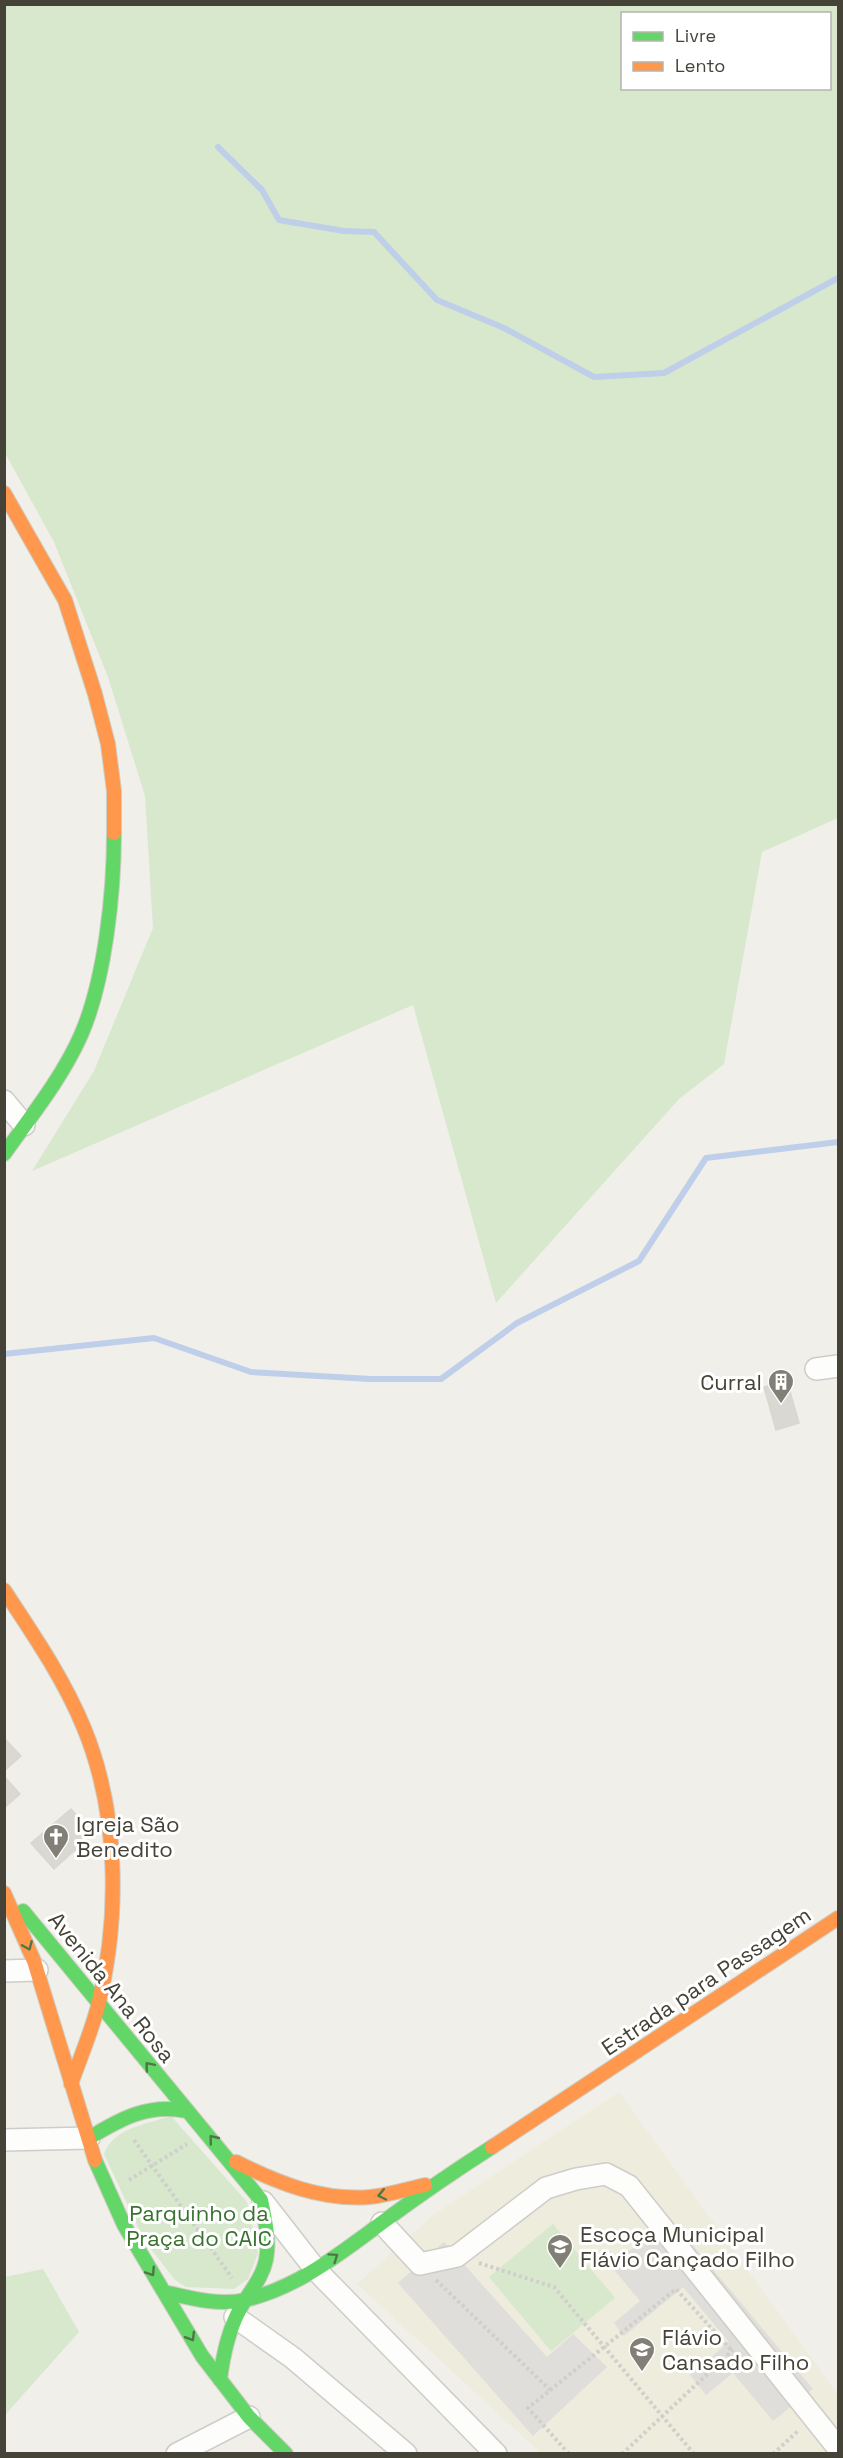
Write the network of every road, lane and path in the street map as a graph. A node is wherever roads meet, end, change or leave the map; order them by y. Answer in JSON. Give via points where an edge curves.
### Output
{"nodes":[{"id":1,"x":4,"y":493,"type":"edge"},
{"id":2,"x":4,"y":1101,"type":"edge"},
{"id":3,"x":24,"y":1125,"type":"junction"},
{"id":4,"x":4,"y":1154,"type":"edge"},
{"id":5,"x":838,"y":1366,"type":"edge"},
{"id":6,"x":816,"y":1370,"type":"dead end"},
{"id":7,"x":4,"y":1590,"type":"edge"},
{"id":8,"x":4,"y":1891,"type":"edge"},
{"id":9,"x":838,"y":1918,"type":"edge"},
{"id":10,"x":37,"y":1970,"type":"junction"},
{"id":11,"x":4,"y":1971,"type":"edge"},
{"id":12,"x":98,"y":2005,"type":"junction"},
{"id":13,"x":71,"y":2084,"type":"junction"},
{"id":14,"x":186,"y":2111,"type":"junction"},
{"id":15,"x":120,"y":2119,"type":"junction"},
{"id":16,"x":88,"y":2138,"type":"junction"},
{"id":17,"x":4,"y":2140,"type":"edge"},
{"id":18,"x":193,"y":2140,"type":"dead end"},
{"id":19,"x":227,"y":2157,"type":"junction"},
{"id":20,"x":152,"y":2166,"type":"junction"},
{"id":21,"x":439,"y":2181,"type":"junction"},
{"id":22,"x":108,"y":2193,"type":"junction"},
{"id":23,"x":261,"y":2200,"type":"junction"},
{"id":24,"x":382,"y":2223,"type":"junction"},
{"id":25,"x":457,"y":2256,"type":"junction"},
{"id":26,"x":420,"y":2264,"type":"junction"},
{"id":27,"x":316,"y":2270,"type":"junction"},
{"id":28,"x":164,"y":2292,"type":"junction"},
{"id":29,"x":240,"y":2309,"type":"junction"},
{"id":30,"x":749,"y":2336,"type":"junction"},
{"id":31,"x":604,"y":2347,"type":"junction"},
{"id":32,"x":732,"y":2351,"type":"junction"},
{"id":33,"x":740,"y":2359,"type":"dead end"},
{"id":34,"x":220,"y":2380,"type":"junction"},
{"id":35,"x":550,"y":2390,"type":"junction"},
{"id":36,"x":662,"y":2416,"type":"junction"},
{"id":37,"x":249,"y":2417,"type":"junction"},
{"id":38,"x":792,"y":2420,"type":"dead end"},
{"id":39,"x":838,"y":2448,"type":"edge"},
{"id":40,"x":177,"y":2454,"type":"edge"},
{"id":41,"x":286,"y":2454,"type":"edge"},
{"id":42,"x":406,"y":2454,"type":"edge"},
{"id":43,"x":496,"y":2454,"type":"edge"},
{"id":44,"x":569,"y":2454,"type":"edge"},
{"id":45,"x":622,"y":2454,"type":"edge"},
{"id":46,"x":694,"y":2454,"type":"edge"},
{"id":47,"x":773,"y":2454,"type":"edge"}],
"edges":[{"from":1,"to":3,"type":"main road","via":[[65,600],[96,694],[114,791],[111,892],[102,963],[92,1004],[64,1068]]},
{"from":2,"to":3,"type":"street"},
{"from":3,"to":4,"type":"main road"},
{"from":5,"to":6,"type":"street"},
{"from":7,"to":12,"type":"main road","via":[[64,1688],[100,1777],[108,1824],[112,1893]]},
{"from":8,"to":10,"type":"main road","name":"Avenida Ana Rosa","one_way":true},
{"from":8,"to":12,"type":"main road","name":"Avenida Ana Rosa"},
{"from":9,"to":21,"type":"main road","name":"Estrada para Passagem"},
{"from":10,"to":11,"type":"street"},
{"from":10,"to":13,"type":"main road","name":"Avenida Ana Rosa"},
{"from":12,"to":13,"type":"main road"},
{"from":14,"to":12,"type":"main road","name":"Avenida Ana Rosa","one_way":true},
{"from":13,"to":16,"type":"main road","name":"Avenida Ana Rosa"},
{"from":14,"to":15,"type":"main road","via":[[153,2108]]},
{"from":19,"to":14,"type":"main road","name":"Avenida Ana Rosa","one_way":true},
{"from":15,"to":16,"type":"main road"},
{"from":15,"to":20,"type":"path"},
{"from":16,"to":17,"type":"street"},
{"from":16,"to":22,"type":"main road","name":"Avenida Ana Rosa"},
{"from":18,"to":20,"type":"path"},
{"from":21,"to":19,"type":"main road","one_way":true,"via":[[371,2197],[330,2196],[292,2188]]},
{"from":19,"to":23,"type":"main road","name":"Avenida Ana Rosa"},
{"from":20,"to":22,"type":"path"},
{"from":20,"to":29,"type":"path","via":[[238,2286]]},
{"from":21,"to":24,"type":"main road","name":"Estrada para Passagem"},
{"from":22,"to":28,"type":"main road","name":"Avenida Ana Rosa","one_way":true},
{"from":23,"to":27,"type":"street"},
{"from":23,"to":29,"type":"main road","via":[[266,2261]]},
{"from":24,"to":26,"type":"street"},
{"from":27,"to":24,"type":"main road","name":"Estrada para Passagem","one_way":true},
{"from":25,"to":26,"type":"street"},
{"from":25,"to":30,"type":"street","via":[[546,2188],[606,2174],[629,2186]]},
{"from":25,"to":31,"type":"path","via":[[554,2287]]},
{"from":26,"to":35,"type":"path"},
{"from":27,"to":29,"type":"main road","name":"Estrada para Passagem"},
{"from":27,"to":43,"type":"street"},
{"from":28,"to":29,"type":"main road"},
{"from":28,"to":34,"type":"main road","name":"Avenida Ana Rosa","one_way":true},
{"from":29,"to":34,"type":"main road","via":[[225,2348]]},
{"from":29,"to":42,"type":"street"},
{"from":30,"to":32,"type":"path"},
{"from":30,"to":39,"type":"street"},
{"from":31,"to":32,"type":"path","via":[[676,2289]]},
{"from":31,"to":35,"type":"path"},
{"from":31,"to":36,"type":"path"},
{"from":32,"to":33,"type":"path"},
{"from":32,"to":36,"type":"path"},
{"from":34,"to":37,"type":"main road"},
{"from":35,"to":44,"type":"path","via":[[528,2408]]},
{"from":36,"to":45,"type":"path"},
{"from":36,"to":46,"type":"path"},
{"from":37,"to":40,"type":"street"},
{"from":37,"to":41,"type":"main road"},
{"from":38,"to":47,"type":"path","via":[[799,2430]]}]}
